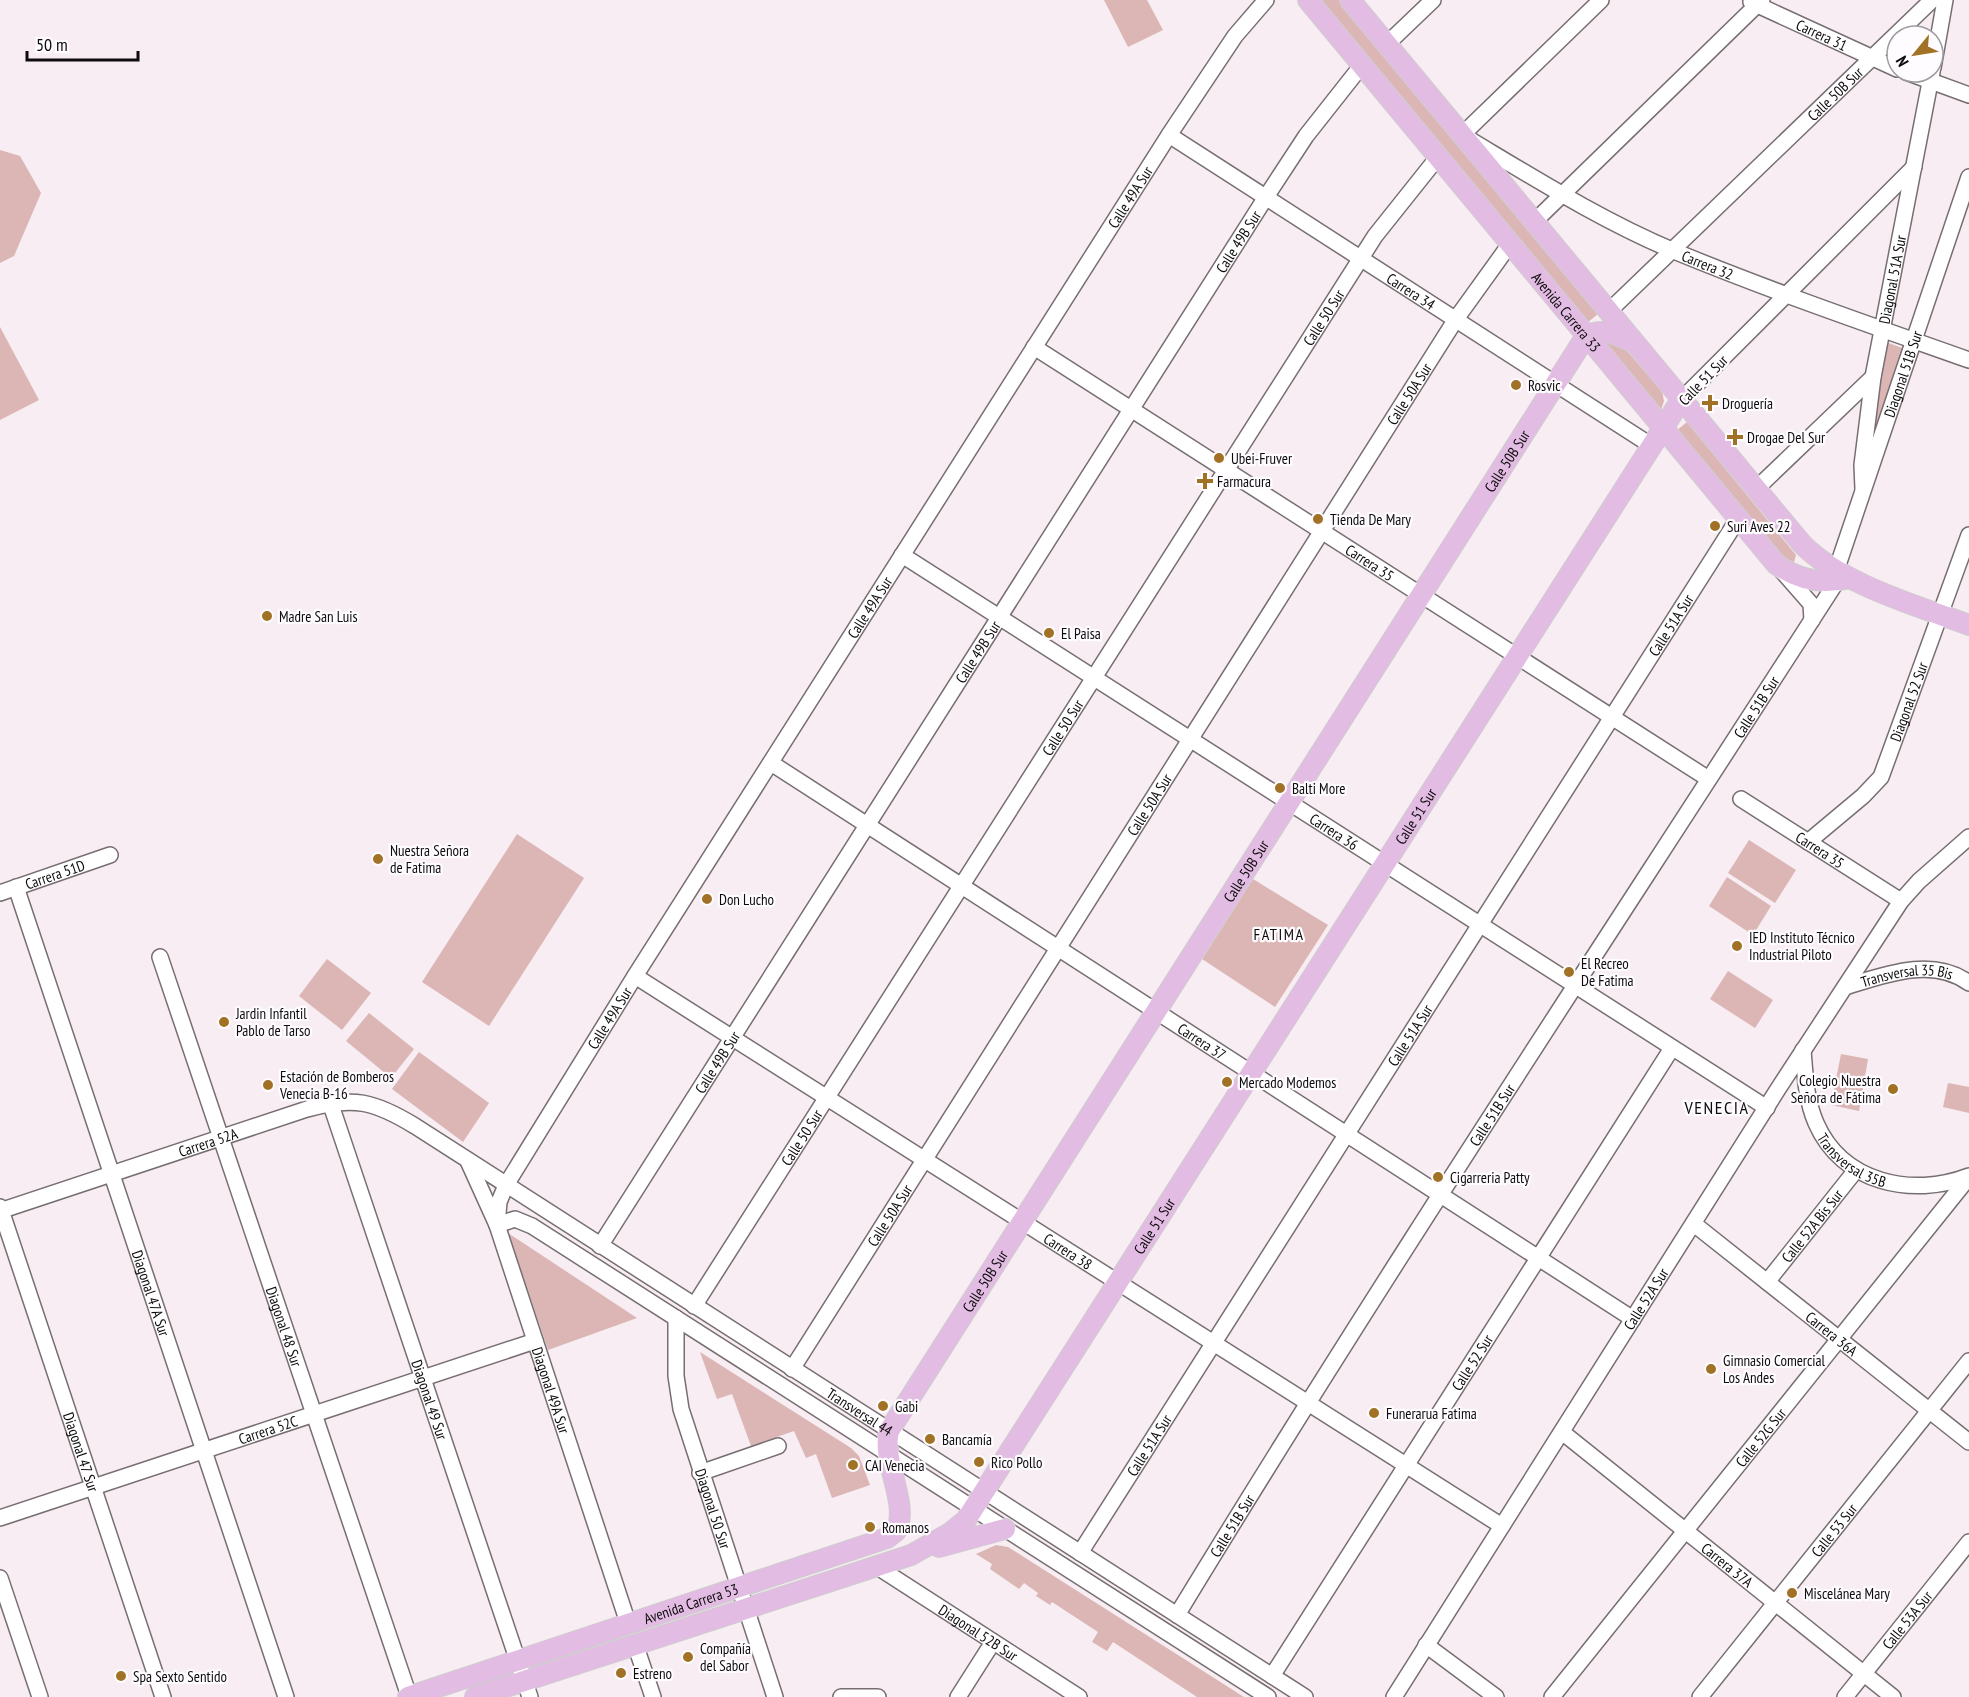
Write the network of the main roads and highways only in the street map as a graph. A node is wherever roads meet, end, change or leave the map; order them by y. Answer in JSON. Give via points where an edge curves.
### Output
{"nodes":[{"id":1,"x":1308,"y":0,"type":"edge"},
{"id":2,"x":1350,"y":0,"type":"edge"},
{"id":3,"x":1586,"y":336,"type":"junction"},
{"id":4,"x":1634,"y":344,"type":"junction"},
{"id":5,"x":1681,"y":400,"type":"junction"},
{"id":6,"x":1663,"y":428,"type":"junction"},
{"id":7,"x":1841,"y":577,"type":"junction"},
{"id":8,"x":1969,"y":625,"type":"edge"},
{"id":9,"x":888,"y":1452,"type":"joint"},
{"id":10,"x":974,"y":1510,"type":"joint"},
{"id":11,"x":1005,"y":1529,"type":"road end"},
{"id":12,"x":911,"y":1555,"type":"junction"},
{"id":13,"x":528,"y":1688,"type":"edge"},
{"id":14,"x":409,"y":1697,"type":"edge"},
{"id":15,"x":475,"y":1697,"type":"edge"}],
"edges":[{"from":1,"to":3,"type":"main road","name":"Avenida Carrera 33"},
{"from":2,"to":4,"type":"main road","name":"Avenida Carrera 33"},
{"from":3,"to":4,"type":"main road","via":[[1609,332]]},
{"from":3,"to":6,"type":"main road","name":"Avenida Carrera 33"},
{"from":3,"to":9,"type":"main road","name":"Calle 50B Sur","via":[[889,1431]]},
{"from":4,"to":5,"type":"main road","name":"Avenida Carrera 33"},
{"from":5,"to":6,"type":"main road","name":"Calle 51 Sur"},
{"from":5,"to":7,"type":"main road","name":"Avenida Carrera 33","via":[[1810,552]]},
{"from":6,"to":7,"type":"main road","name":"Avenida Carrera 33","via":[[1776,564],[1805,579]]},
{"from":6,"to":10,"type":"main road","name":"Calle 51 Sur"},
{"from":7,"to":8,"type":"main road","name":"Avenida Carrera 33"},
{"from":9,"to":14,"type":"main road","name":"Avenida Carrera 53","via":[[900,1519],[891,1536]]},
{"from":10,"to":12,"type":"main road","name":"Avenida Carrera 53","via":[[950,1533]]},
{"from":11,"to":12,"type":"main road"},
{"from":12,"to":13,"type":"main road","name":"Avenida Carrera 53","via":[[635,1644]]},
{"from":13,"to":15,"type":"main road","name":"Avenida Carrera 53"}]}
